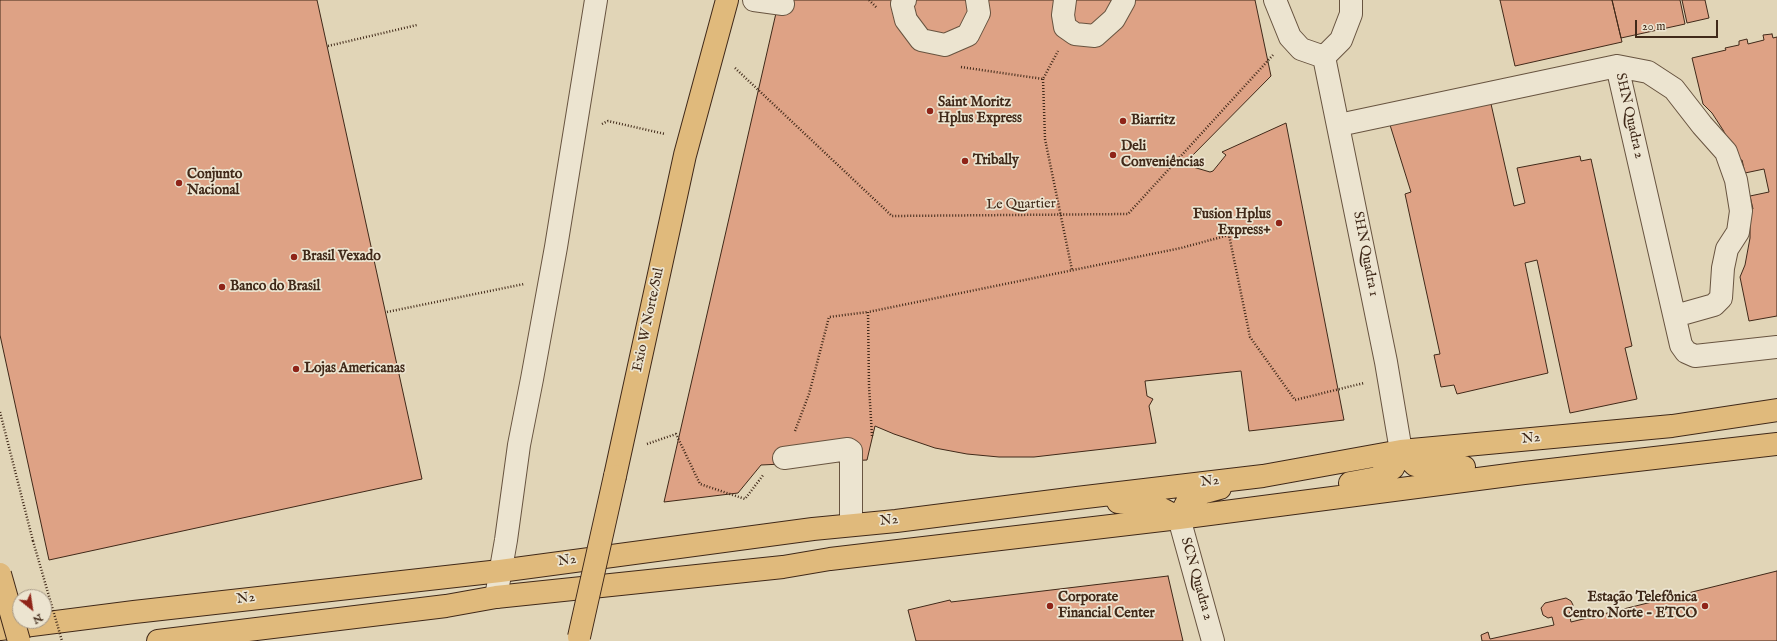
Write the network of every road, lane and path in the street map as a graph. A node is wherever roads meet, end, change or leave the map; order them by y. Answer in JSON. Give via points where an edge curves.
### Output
{"nodes":[{"id":1,"x":596,"y":0,"type":"edge"},
{"id":2,"x":727,"y":0,"type":"edge"},
{"id":3,"x":754,"y":0,"type":"edge"},
{"id":4,"x":869,"y":0,"type":"edge"},
{"id":5,"x":977,"y":0,"type":"edge"},
{"id":6,"x":1123,"y":0,"type":"edge"},
{"id":7,"x":1275,"y":0,"type":"edge"},
{"id":8,"x":1351,"y":0,"type":"edge"},
{"id":9,"x":783,"y":4,"type":"dead end"},
{"id":10,"x":896,"y":4,"type":"edge"},
{"id":11,"x":1064,"y":8,"type":"edge"},
{"id":12,"x":417,"y":25,"type":"dead end"},
{"id":13,"x":1290,"y":37,"type":"junction"},
{"id":14,"x":328,"y":46,"type":"dead end"},
{"id":15,"x":1060,"y":47,"type":"dead end"},
{"id":16,"x":1324,"y":57,"type":"junction"},
{"id":17,"x":954,"y":66,"type":"dead end"},
{"id":18,"x":1617,"y":66,"type":"junction"},
{"id":19,"x":734,"y":68,"type":"dead end"},
{"id":20,"x":1043,"y":79,"type":"junction"},
{"id":21,"x":608,"y":121,"type":"dead end"},
{"id":22,"x":1339,"y":125,"type":"junction"},
{"id":23,"x":666,"y":134,"type":"dead end"},
{"id":24,"x":1060,"y":214,"type":"junction"},
{"id":25,"x":1072,"y":270,"type":"junction"},
{"id":26,"x":550,"y":278,"type":"junction"},
{"id":27,"x":387,"y":312,"type":"dead end"},
{"id":28,"x":868,"y":312,"type":"junction"},
{"id":29,"x":1675,"y":316,"type":"junction"},
{"id":30,"x":1777,"y":347,"type":"edge"},
{"id":31,"x":1367,"y":382,"type":"dead end"},
{"id":32,"x":869,"y":386,"type":"dead end"},
{"id":33,"x":1777,"y":410,"type":"edge"},
{"id":34,"x":0,"y":412,"type":"edge"},
{"id":35,"x":1777,"y":423,"type":"edge"},
{"id":36,"x":1672,"y":426,"type":"junction"},
{"id":37,"x":793,"y":437,"type":"dead end"},
{"id":38,"x":1777,"y":444,"type":"edge"},
{"id":39,"x":643,"y":446,"type":"dead end"},
{"id":40,"x":1401,"y":451,"type":"junction"},
{"id":41,"x":784,"y":458,"type":"dead end"},
{"id":42,"x":1524,"y":473,"type":"junction"},
{"id":43,"x":764,"y":474,"type":"dead end"},
{"id":44,"x":1263,"y":476,"type":"junction"},
{"id":45,"x":1077,"y":498,"type":"junction"},
{"id":46,"x":1306,"y":501,"type":"junction"},
{"id":47,"x":1179,"y":518,"type":"junction"},
{"id":48,"x":896,"y":521,"type":"junction"},
{"id":49,"x":851,"y":525,"type":"junction"},
{"id":50,"x":823,"y":544,"type":"junction"},
{"id":51,"x":500,"y":570,"type":"junction"},
{"id":52,"x":0,"y":574,"type":"edge"},
{"id":53,"x":496,"y":597,"type":"junction"},
{"id":54,"x":0,"y":629,"type":"edge"},
{"id":55,"x":579,"y":639,"type":"edge"},
{"id":56,"x":19,"y":641,"type":"edge"},
{"id":57,"x":62,"y":641,"type":"edge"},
{"id":58,"x":158,"y":641,"type":"edge"},
{"id":59,"x":1213,"y":641,"type":"edge"}],
"edges":[{"from":1,"to":26,"type":"street"},
{"from":2,"to":55,"type":"main road","name":"Exio W Norte/Sul","bridge":true,"via":[[684,155]]},
{"from":3,"to":9,"type":"street"},
{"from":4,"to":10,"type":"path"},
{"from":5,"to":10,"type":"street","via":[[979,13],[968,35],[946,45],[921,40]]},
{"from":6,"to":11,"type":"street","via":[[1114,19],[1095,36],[1075,34],[1065,27]]},
{"from":7,"to":13,"type":"street"},
{"from":8,"to":16,"type":"street","via":[[1351,14],[1341,40]]},
{"from":12,"to":14,"type":"path"},
{"from":13,"to":16,"type":"street","via":[[1301,50]]},
{"from":13,"to":24,"type":"path","name":"Le Quartier","via":[[1128,214]]},
{"from":15,"to":20,"type":"path"},
{"from":16,"to":22,"type":"street","name":"SHN Quadra 1"},
{"from":17,"to":20,"type":"path"},
{"from":18,"to":22,"type":"street"},
{"from":18,"to":29,"type":"street","name":"SHN Quadra 2"},
{"from":18,"to":29,"type":"street","name":"SHN Quadra 2","via":[[1648,72],[1674,89],[1726,152],[1736,180],[1741,211],[1738,232],[1727,249],[1721,298],[1714,305]]},
{"from":19,"to":24,"type":"path","name":"Le Quartier","via":[[892,216]]},
{"from":20,"to":24,"type":"path","via":[[1045,139]]},
{"from":21,"to":23,"type":"path"},
{"from":22,"to":40,"type":"street","name":"SHN Quadra 1"},
{"from":24,"to":25,"type":"path"},
{"from":25,"to":28,"type":"path"},
{"from":25,"to":31,"type":"path","via":[[1181,248],[1229,235],[1250,337],[1294,400]]},
{"from":26,"to":27,"type":"path"},
{"from":26,"to":51,"type":"street","via":[[519,445]]},
{"from":28,"to":32,"type":"path"},
{"from":28,"to":37,"type":"path","via":[[829,316],[809,394]]},
{"from":29,"to":30,"type":"street","name":"SHN Quadra 2","via":[[1682,345],[1686,352],[1695,356]]},
{"from":33,"to":36,"type":"main road","name":"N2"},
{"from":34,"to":57,"type":"path","bridge":true},
{"from":35,"to":36,"type":"main road","via":[[1723,428]]},
{"from":36,"to":40,"type":"main road","name":"N2"},
{"from":38,"to":42,"type":"main road","name":"N2"},
{"from":39,"to":43,"type":"path","via":[[676,434],[700,484],[745,499]]},
{"from":40,"to":42,"type":"main road","via":[[1415,465],[1429,470],[1477,465]]},
{"from":40,"to":44,"type":"main road","name":"N2"},
{"from":40,"to":46,"type":"main road","via":[[1393,468],[1377,478],[1336,486]]},
{"from":41,"to":49,"type":"street","via":[[851,450]]},
{"from":42,"to":46,"type":"main road","name":"N2"},
{"from":44,"to":45,"type":"main road","name":"N2"},
{"from":44,"to":47,"type":"main road","via":[[1202,493],[1186,504]]},
{"from":45,"to":47,"type":"main road","via":[[1156,506]]},
{"from":45,"to":48,"type":"main road","name":"N2"},
{"from":46,"to":47,"type":"main road","name":"N2"},
{"from":47,"to":50,"type":"main road","name":"N2"},
{"from":47,"to":59,"type":"street","name":"SCN Quadra 2"},
{"from":48,"to":49,"type":"main road","name":"N2"},
{"from":48,"to":50,"type":"main road"},
{"from":49,"to":50,"type":"main road","name":"N2"},
{"from":50,"to":51,"type":"main road","name":"N2"},
{"from":50,"to":53,"type":"main road","name":"N2","via":[[798,552],[788,559],[783,567]]},
{"from":51,"to":53,"type":"street"},
{"from":51,"to":54,"type":"main road","name":"N2"},
{"from":52,"to":56,"type":"main road","bridge":true},
{"from":53,"to":58,"type":"main road","name":"N2","via":[[446,606]]}]}
